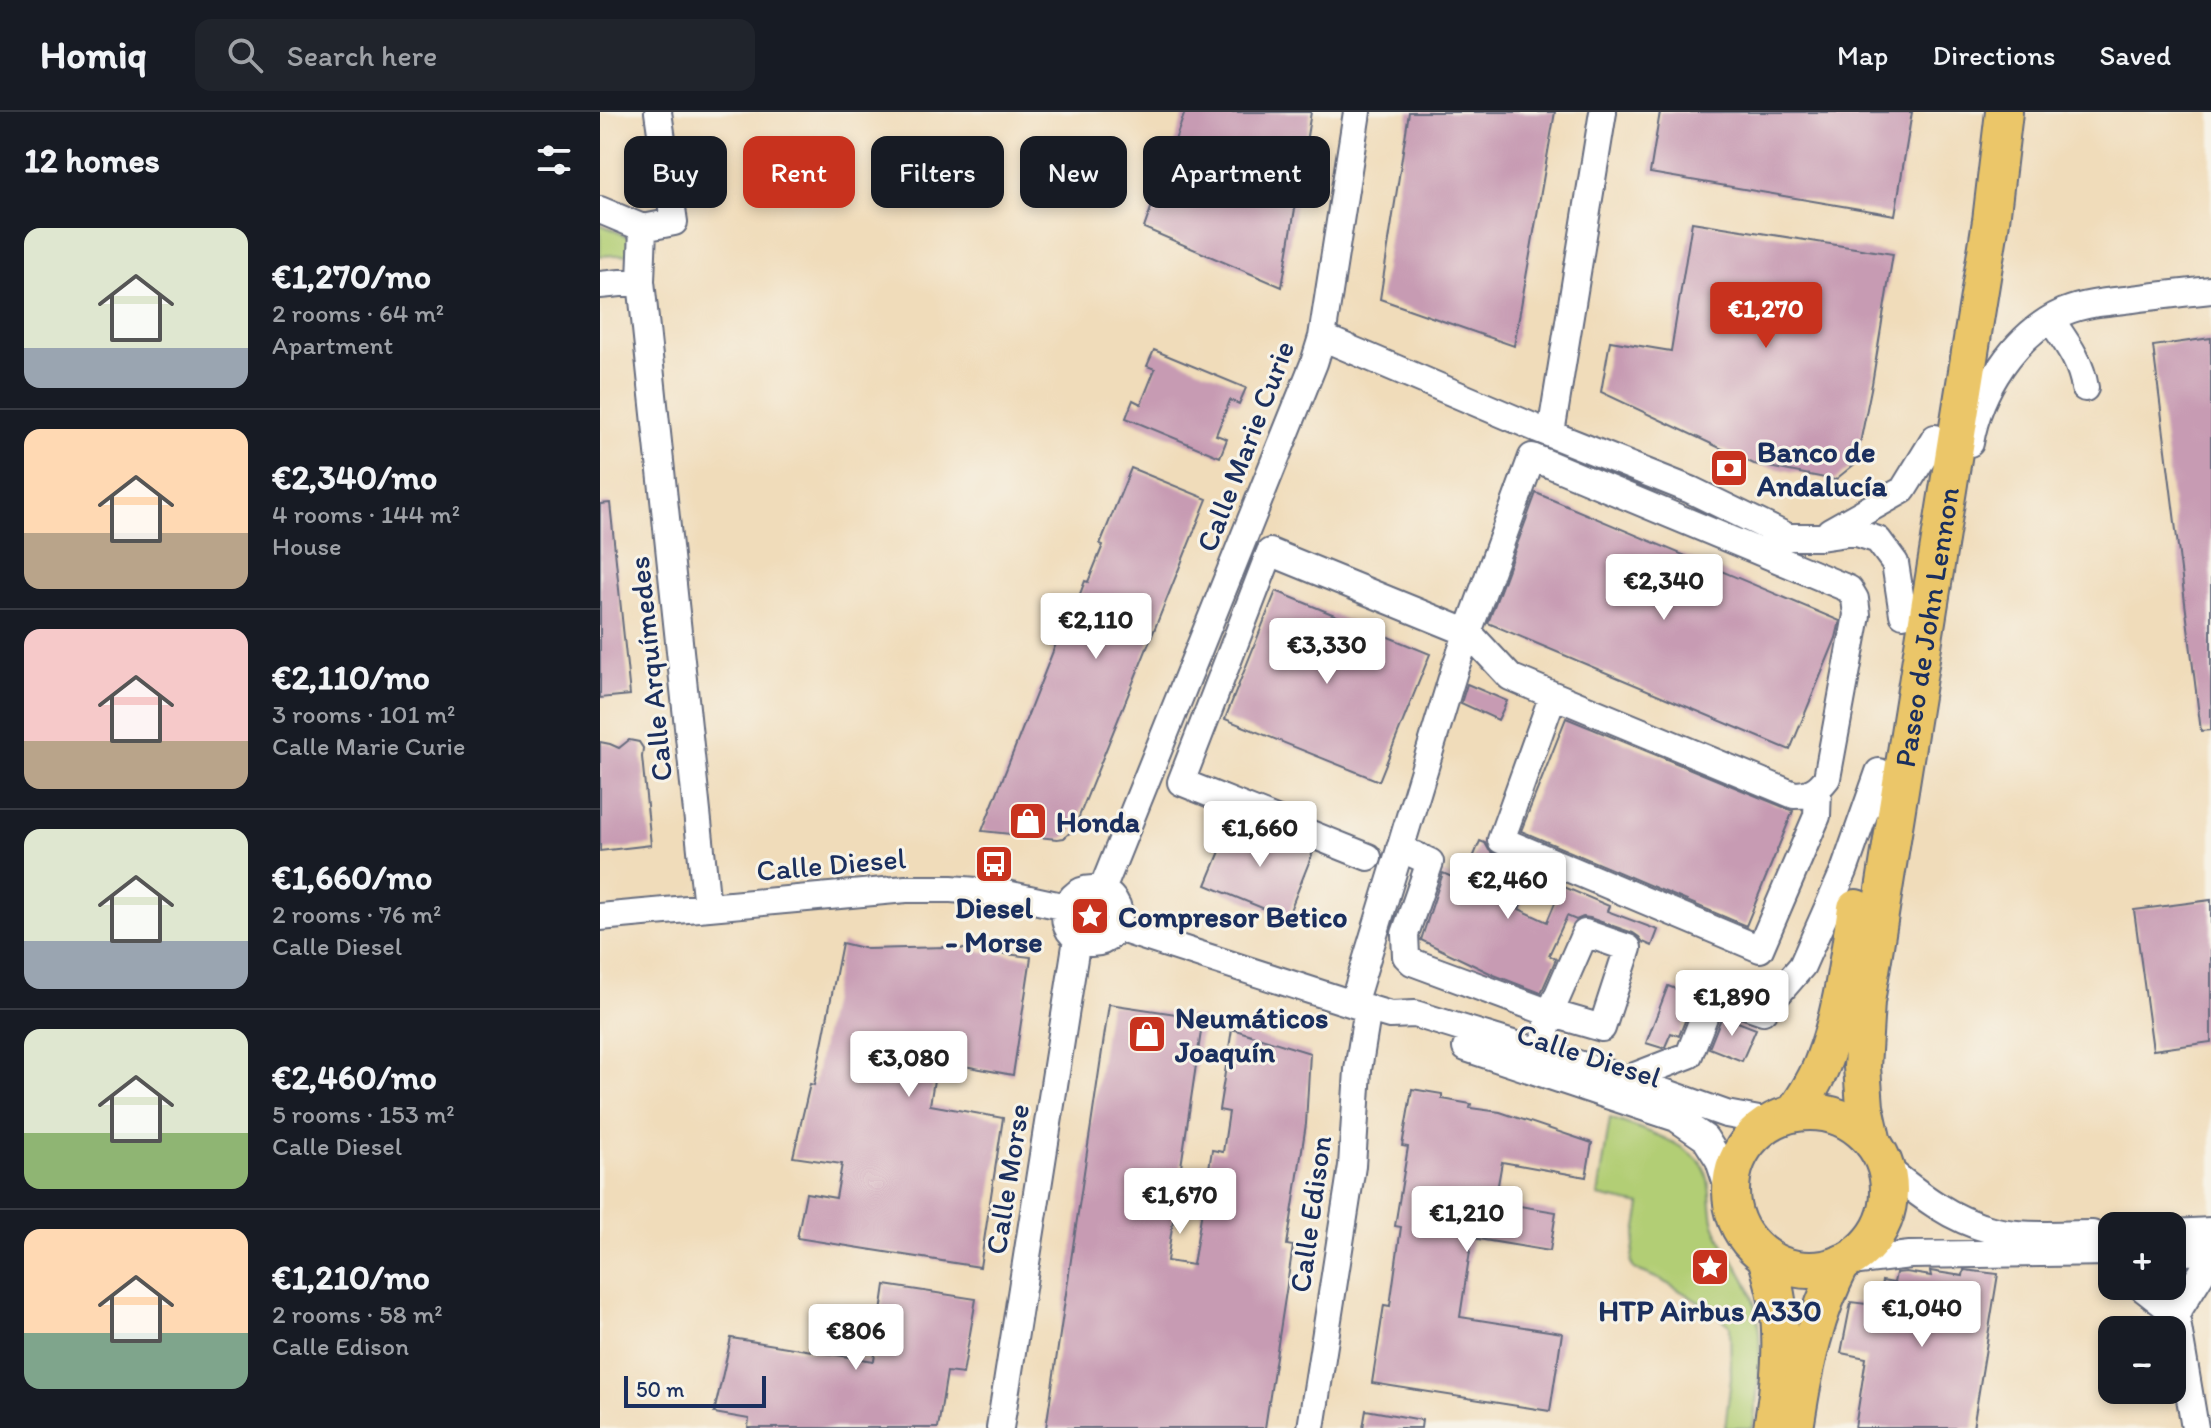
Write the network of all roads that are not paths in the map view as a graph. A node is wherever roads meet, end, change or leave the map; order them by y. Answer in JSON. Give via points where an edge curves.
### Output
{"nodes":[{"id":1,"x":658,"y":112,"type":"edge"},
{"id":2,"x":1357,"y":112,"type":"edge"},
{"id":3,"x":1603,"y":112,"type":"edge"},
{"id":4,"x":1981,"y":112,"type":"edge"},
{"id":5,"x":2004,"y":112,"type":"edge"},
{"id":6,"x":600,"y":210,"type":"edge"},
{"id":7,"x":1979,"y":218,"type":"junction"},
{"id":8,"x":643,"y":228,"type":"junction"},
{"id":9,"x":641,"y":281,"type":"junction"},
{"id":10,"x":600,"y":285,"type":"edge"},
{"id":11,"x":2211,"y":290,"type":"edge"},
{"id":12,"x":2051,"y":320,"type":"junction"},
{"id":13,"x":1322,"y":337,"type":"junction"},
{"id":14,"x":2085,"y":388,"type":"dead end"},
{"id":15,"x":1551,"y":433,"type":"junction"},
{"id":16,"x":1935,"y":438,"type":"junction"},
{"id":17,"x":1820,"y":537,"type":"junction"},
{"id":18,"x":1903,"y":614,"type":"junction"},
{"id":19,"x":1469,"y":633,"type":"junction"},
{"id":20,"x":1553,"y":695,"type":"junction"},
{"id":21,"x":1908,"y":736,"type":"junction"},
{"id":22,"x":1879,"y":772,"type":"junction"},
{"id":23,"x":1818,"y":789,"type":"junction"},
{"id":24,"x":1400,"y":848,"type":"junction"},
{"id":25,"x":1368,"y":857,"type":"dead end"},
{"id":26,"x":1102,"y":890,"type":"junction"},
{"id":27,"x":707,"y":907,"type":"junction"},
{"id":28,"x":1066,"y":907,"type":"junction"},
{"id":29,"x":600,"y":917,"type":"edge"},
{"id":30,"x":1117,"y":928,"type":"junction"},
{"id":31,"x":1077,"y":939,"type":"junction"},
{"id":32,"x":1370,"y":1009,"type":"junction"},
{"id":33,"x":1542,"y":1053,"type":"junction"},
{"id":34,"x":1627,"y":1079,"type":"junction"},
{"id":35,"x":1782,"y":1118,"type":"junction"},
{"id":36,"x":1879,"y":1155,"type":"junction"},
{"id":37,"x":1731,"y":1197,"type":"junction"},
{"id":38,"x":2211,"y":1231,"type":"edge"},
{"id":39,"x":2186,"y":1232,"type":"edge"},
{"id":40,"x":2098,"y":1248,"type":"edge"},
{"id":41,"x":2098,"y":1250,"type":"edge"},
{"id":42,"x":2211,"y":1250,"type":"edge"},
{"id":43,"x":2186,"y":1252,"type":"edge"},
{"id":44,"x":1766,"y":1257,"type":"junction"},
{"id":45,"x":2211,"y":1258,"type":"edge"},
{"id":46,"x":1842,"y":1263,"type":"junction"},
{"id":47,"x":2158,"y":1300,"type":"edge"},
{"id":48,"x":2174,"y":1300,"type":"edge"},
{"id":49,"x":2176,"y":1314,"type":"junction"},
{"id":50,"x":1000,"y":1428,"type":"edge"},
{"id":51,"x":1311,"y":1428,"type":"edge"},
{"id":52,"x":1772,"y":1428,"type":"edge"},
{"id":53,"x":1795,"y":1428,"type":"edge"},
{"id":54,"x":2195,"y":1428,"type":"edge"}],
"edges":[{"from":1,"to":8,"type":"street","via":[[674,222]]},
{"from":2,"to":13,"type":"street","name":"Calle Marie Curie"},
{"from":3,"to":15,"type":"street"},
{"from":4,"to":7,"type":"highway","name":"Paseo de John Lennon"},
{"from":5,"to":7,"type":"highway","name":"Paseo de John Lennon"},
{"from":6,"to":8,"type":"street"},
{"from":7,"to":16,"type":"highway","name":"Paseo de John Lennon"},
{"from":7,"to":21,"type":"highway","name":"Paseo de John Lennon"},
{"from":8,"to":9,"type":"street","name":"Calle Arquímedes"},
{"from":9,"to":10,"type":"street"},
{"from":9,"to":27,"type":"street","name":"Calle Arquímedes"},
{"from":11,"to":12,"type":"street","via":[[2087,304]]},
{"from":12,"to":14,"type":"street","via":[[2077,359]]},
{"from":12,"to":21,"type":"street","via":[[2005,362],[1979,410],[1937,639]]},
{"from":13,"to":15,"type":"street"},
{"from":13,"to":26,"type":"street","name":"Calle Marie Curie"},
{"from":15,"to":17,"type":"street","via":[[1691,490],[1788,537]]},
{"from":16,"to":17,"type":"street","via":[[1903,490]]},
{"from":16,"to":18,"type":"highway","name":"Paseo de John Lennon"},
{"from":17,"to":18,"type":"street","via":[[1854,532],[1878,540],[1895,563]]},
{"from":18,"to":22,"type":"highway","name":"Paseo de John Lennon"},
{"from":19,"to":20,"type":"street","via":[[1510,677]]},
{"from":19,"to":23,"type":"street","name":"Calle Edison","via":[[1532,457],[1849,589],[1857,615],[1827,778]]},
{"from":19,"to":24,"type":"street","name":"Calle Edison"},
{"from":19,"to":25,"type":"street","via":[[1270,552],[1181,782]]},
{"from":20,"to":23,"type":"street","via":[[1794,795]]},
{"from":20,"to":23,"type":"street","via":[[1501,840],[1760,949],[1817,816]]},
{"from":21,"to":36,"type":"highway","name":"Paseo de John Lennon","via":[[1866,1002],[1865,1107]]},
{"from":22,"to":34,"type":"street","via":[[1802,966],[1763,1011],[1713,994],[1689,1055]]},
{"from":22,"to":35,"type":"highway","name":"Paseo de John Lennon","via":[[1837,1013],[1808,1093]]},
{"from":24,"to":32,"type":"street","name":"Calle Edison"},
{"from":24,"to":33,"type":"street","via":[[1430,862],[1405,934],[1406,956],[1550,1013]]},
{"from":26,"to":28,"type":"street","via":[[1080,891]]},
{"from":26,"to":30,"type":"street","via":[[1119,910]]},
{"from":27,"to":28,"type":"street","name":"Calle Diesel","via":[[921,889],[1002,893]]},
{"from":27,"to":29,"type":"street","name":"Calle Diesel"},
{"from":28,"to":31,"type":"street","via":[[1066,925]]},
{"from":30,"to":31,"type":"street","via":[[1104,941]]},
{"from":30,"to":32,"type":"street","name":"Calle Diesel"},
{"from":31,"to":50,"type":"street","name":"Calle Morse"},
{"from":32,"to":33,"type":"street","name":"Calle Diesel","via":[[1415,1014]]},
{"from":32,"to":37,"type":"street","name":"Calle Diesel","via":[[1412,1030],[1676,1118],[1705,1138]]},
{"from":32,"to":51,"type":"street","name":"Calle Edison","via":[[1358,1070],[1352,1166]]},
{"from":33,"to":34,"type":"street","name":"Calle Diesel"},
{"from":34,"to":35,"type":"street","name":"Calle Diesel","via":[[1726,1114]]},
{"from":35,"to":36,"type":"highway","via":[[1814,1112],[1834,1115],[1856,1126]]},
{"from":35,"to":37,"type":"highway","via":[[1755,1133],[1744,1147],[1731,1180]]},
{"from":36,"to":40,"type":"street","via":[[1921,1196],[1993,1230]]},
{"from":36,"to":46,"type":"highway","via":[[1888,1198],[1883,1221],[1860,1252]]},
{"from":37,"to":44,"type":"highway","via":[[1742,1231]]},
{"from":38,"to":39,"type":"street"},
{"from":41,"to":46,"type":"street","via":[[1910,1255]]},
{"from":42,"to":43,"type":"street"},
{"from":44,"to":46,"type":"highway","via":[[1797,1269]]},
{"from":44,"to":52,"type":"highway","via":[[1780,1337]]},
{"from":45,"to":49,"type":"street"},
{"from":46,"to":53,"type":"highway","via":[[1811,1340]]},
{"from":47,"to":49,"type":"street"},
{"from":48,"to":49,"type":"street"},
{"from":49,"to":54,"type":"street"}]}
